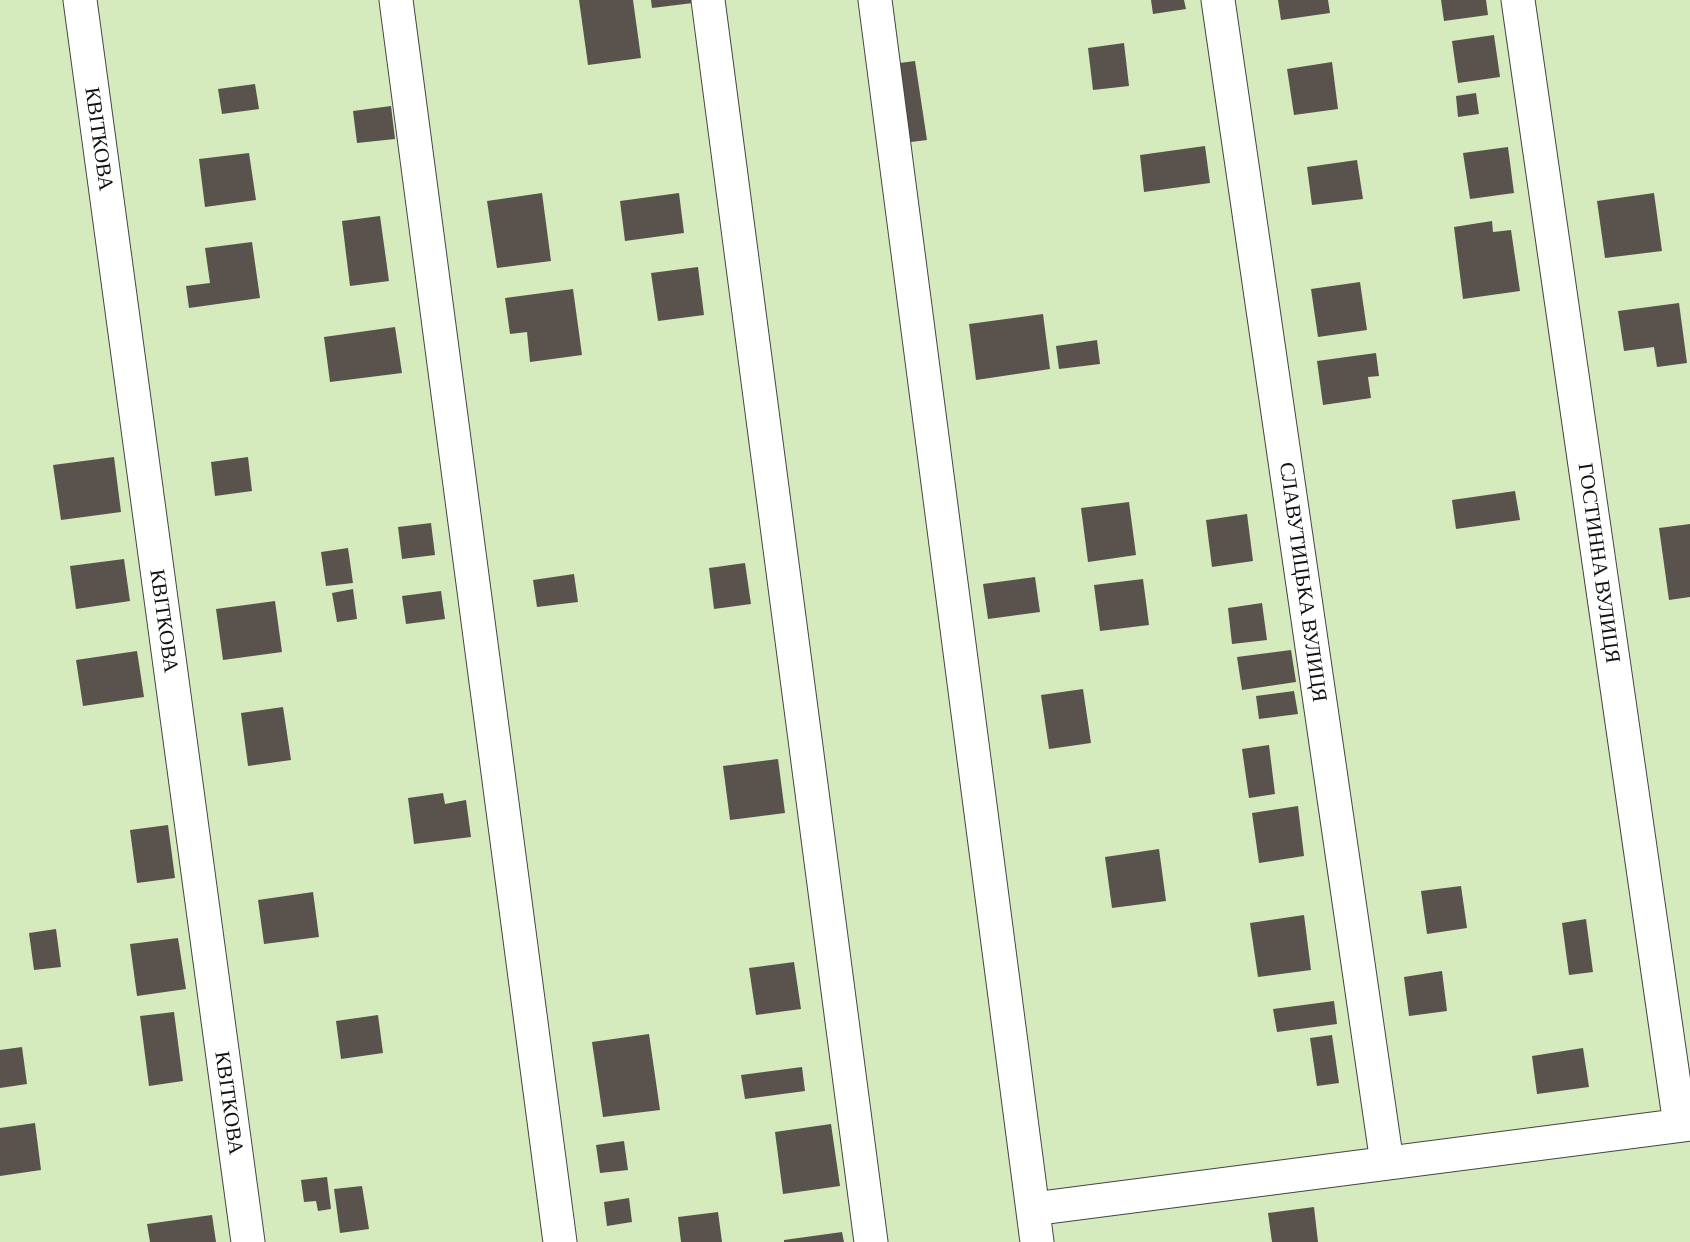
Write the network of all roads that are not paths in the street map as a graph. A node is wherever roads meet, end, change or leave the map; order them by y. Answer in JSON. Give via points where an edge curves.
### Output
{"nodes":[{"id":1,"x":80,"y":0,"type":"edge"},
{"id":2,"x":396,"y":0,"type":"edge"},
{"id":3,"x":708,"y":0,"type":"edge"},
{"id":4,"x":875,"y":0,"type":"edge"},
{"id":5,"x":1218,"y":0,"type":"edge"},
{"id":6,"x":1518,"y":0,"type":"edge"},
{"id":7,"x":1685,"y":1124,"type":"edge"},
{"id":8,"x":1387,"y":1163,"type":"junction"},
{"id":9,"x":1033,"y":1209,"type":"junction"},
{"id":10,"x":248,"y":1242,"type":"edge"},
{"id":11,"x":560,"y":1242,"type":"edge"},
{"id":12,"x":871,"y":1242,"type":"edge"},
{"id":13,"x":1037,"y":1242,"type":"edge"}],
"edges":[{"from":1,"to":10,"type":"street","name":"КВІТКОВА"},
{"from":2,"to":11,"type":"street"},
{"from":3,"to":12,"type":"street"},
{"from":4,"to":9,"type":"street"},
{"from":5,"to":8,"type":"street","name":"СЛАВУТИЦЬКА ВУЛИЦЯ"},
{"from":6,"to":7,"type":"street","name":"ГОСТИННА ВУЛИЦЯ"},
{"from":7,"to":8,"type":"street"},
{"from":8,"to":9,"type":"street"},
{"from":9,"to":13,"type":"street"}]}
